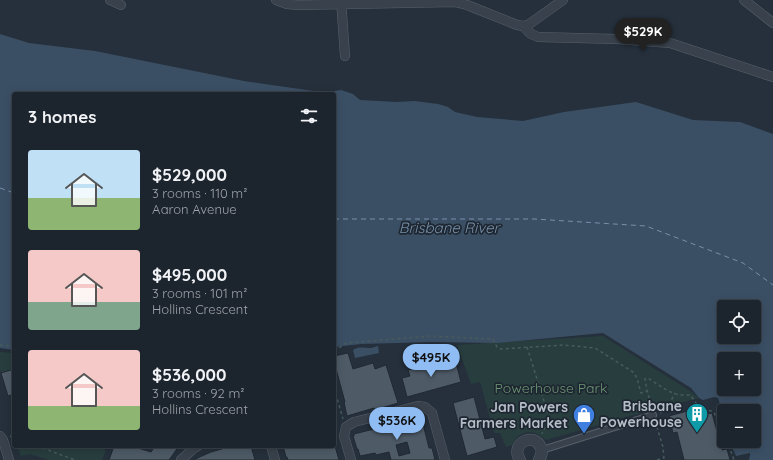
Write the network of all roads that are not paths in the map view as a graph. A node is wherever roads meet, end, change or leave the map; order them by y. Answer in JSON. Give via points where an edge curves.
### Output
{"nodes":[{"id":1,"x":110,"y":0,"type":"edge"},
{"id":2,"x":276,"y":0,"type":"edge"},
{"id":3,"x":563,"y":0,"type":"edge"},
{"id":4,"x":744,"y":0,"type":"edge"},
{"id":5,"x":341,"y":2,"type":"edge"},
{"id":6,"x":120,"y":5,"type":"dead end"},
{"id":7,"x":773,"y":22,"type":"edge"},
{"id":8,"x":524,"y":26,"type":"junction"},
{"id":9,"x":345,"y":56,"type":"dead end"},
{"id":10,"x":773,"y":77,"type":"edge"},
{"id":11,"x":653,"y":415,"type":"road end"},
{"id":12,"x":4,"y":437,"type":"edge"},
{"id":13,"x":194,"y":448,"type":"edge"},
{"id":14,"x":272,"y":448,"type":"edge"},
{"id":15,"x":540,"y":455,"type":"edge"},
{"id":16,"x":516,"y":459,"type":"edge"},
{"id":17,"x":9,"y":460,"type":"edge"},
{"id":18,"x":181,"y":460,"type":"edge"},
{"id":19,"x":275,"y":460,"type":"edge"},
{"id":20,"x":351,"y":460,"type":"edge"},
{"id":21,"x":445,"y":460,"type":"edge"}],
"edges":[{"from":1,"to":6,"type":"street"},
{"from":2,"to":5,"type":"street","via":[[298,5]]},
{"from":3,"to":8,"type":"street"},
{"from":4,"to":7,"type":"street"},
{"from":5,"to":8,"type":"street","via":[[455,2]]},
{"from":5,"to":9,"type":"street"},
{"from":8,"to":10,"type":"street","via":[[538,37],[670,43]]},
{"from":11,"to":15,"type":"street"},
{"from":12,"to":17,"type":"street"},
{"from":13,"to":18,"type":"street"},
{"from":14,"to":19,"type":"street"},
{"from":15,"to":16,"type":"street","via":[[538,443],[526,440],[520,445]]},
{"from":20,"to":21,"type":"street","via":[[344,436],[346,426],[418,406],[425,407],[432,413]]}]}
